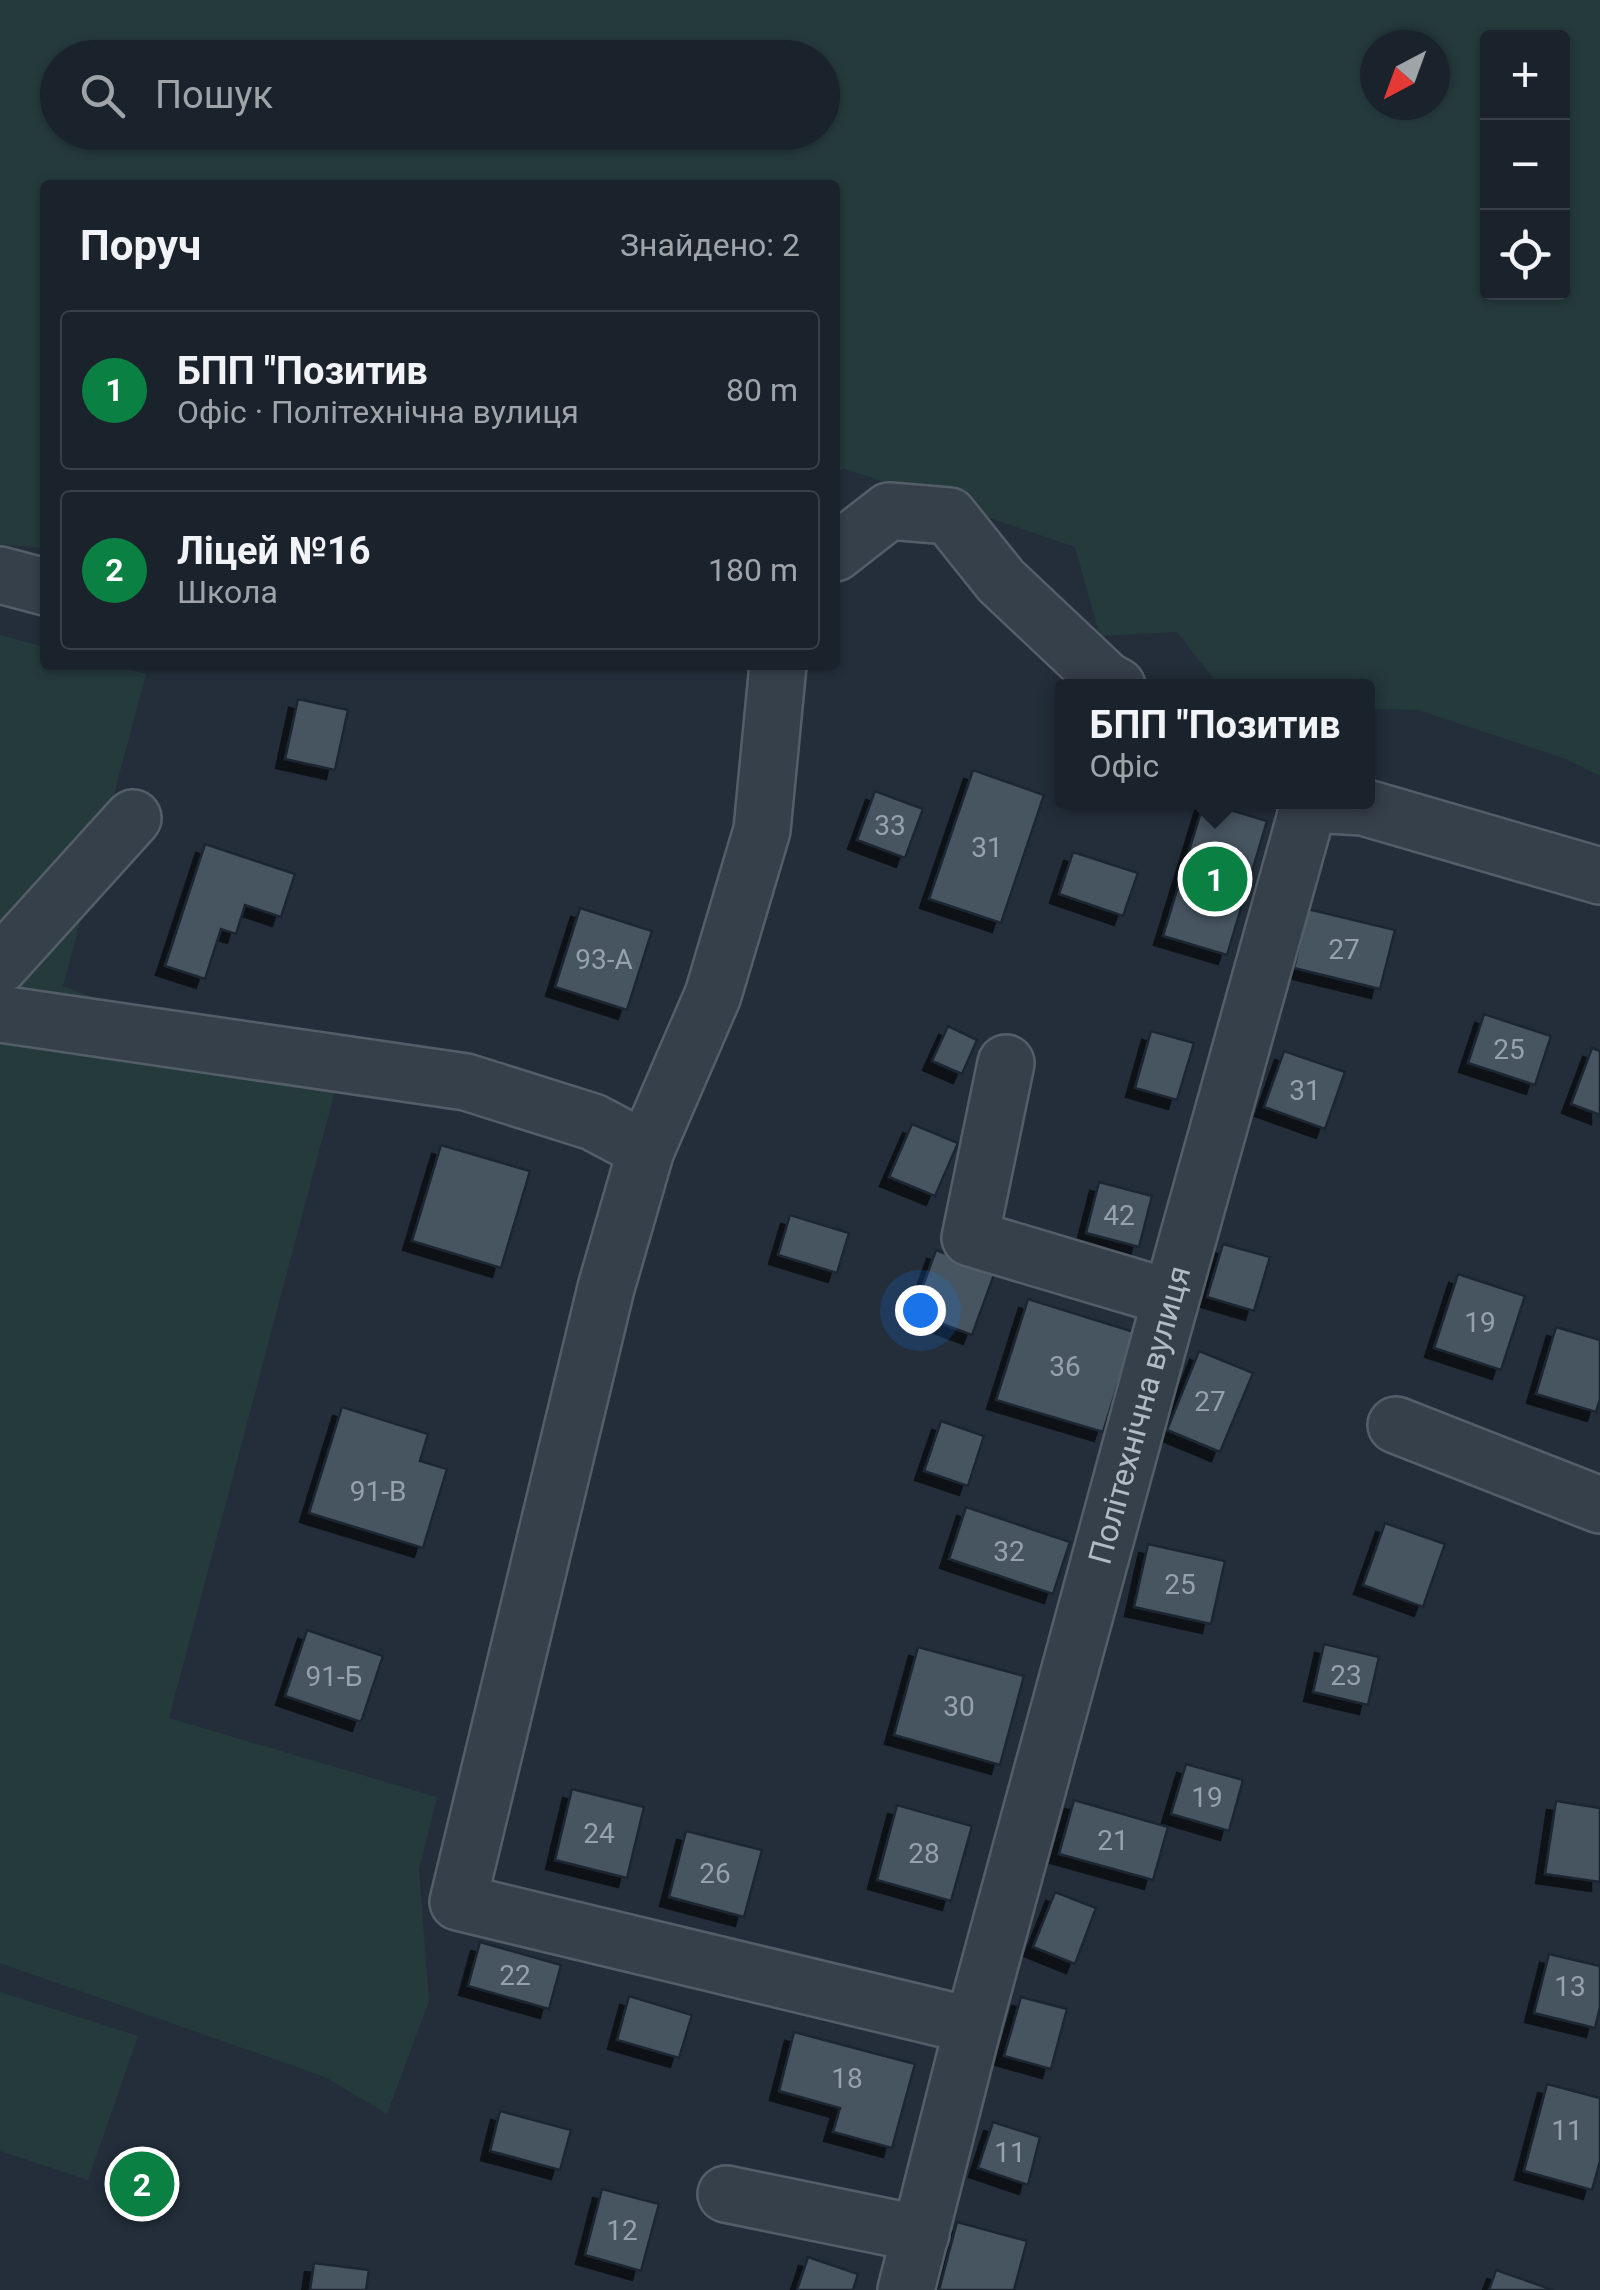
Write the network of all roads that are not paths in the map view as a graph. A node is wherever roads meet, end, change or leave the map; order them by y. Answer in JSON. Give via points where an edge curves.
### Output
{"nodes":[{"id":1,"x":840,"y":547,"type":"edge"},
{"id":2,"x":0,"y":575,"type":"edge"},
{"id":3,"x":40,"y":586,"type":"edge"},
{"id":4,"x":778,"y":670,"type":"edge"},
{"id":5,"x":1105,"y":679,"type":"edge"},
{"id":6,"x":1305,"y":809,"type":"edge"},
{"id":7,"x":1369,"y":809,"type":"edge"},
{"id":8,"x":132,"y":818,"type":"dead end"},
{"id":9,"x":1600,"y":876,"type":"edge"},
{"id":10,"x":0,"y":965,"type":"edge"},
{"id":11,"x":0,"y":1014,"type":"edge"},
{"id":12,"x":1006,"y":1063,"type":"dead end"},
{"id":13,"x":646,"y":1150,"type":"junction"},
{"id":14,"x":1171,"y":1298,"type":"junction"},
{"id":15,"x":1396,"y":1425,"type":"dead end"},
{"id":16,"x":1600,"y":1504,"type":"edge"},
{"id":17,"x":973,"y":2026,"type":"junction"},
{"id":18,"x":726,"y":2194,"type":"dead end"},
{"id":19,"x":920,"y":2234,"type":"junction"},
{"id":20,"x":906,"y":2290,"type":"edge"}],
"edges":[{"from":1,"to":5,"type":"street","via":[[888,511],[949,516],[1001,581]]},
{"from":2,"to":3,"type":"street"},
{"from":4,"to":13,"type":"street","via":[[762,830],[713,994]]},
{"from":6,"to":14,"type":"street","name":"Політехнічна вулиця"},
{"from":7,"to":9,"type":"street"},
{"from":8,"to":10,"type":"street"},
{"from":11,"to":13,"type":"street","via":[[466,1082],[594,1122]]},
{"from":12,"to":14,"type":"street","via":[[970,1238]]},
{"from":13,"to":17,"type":"street","via":[[606,1288],[458,1902]]},
{"from":14,"to":17,"type":"street","name":"Політехнічна вулиця"},
{"from":15,"to":16,"type":"street"},
{"from":17,"to":19,"type":"street","name":"Політехнічна вулиця"},
{"from":18,"to":19,"type":"street"},
{"from":19,"to":20,"type":"street","name":"Політехнічна вулиця"}]}
